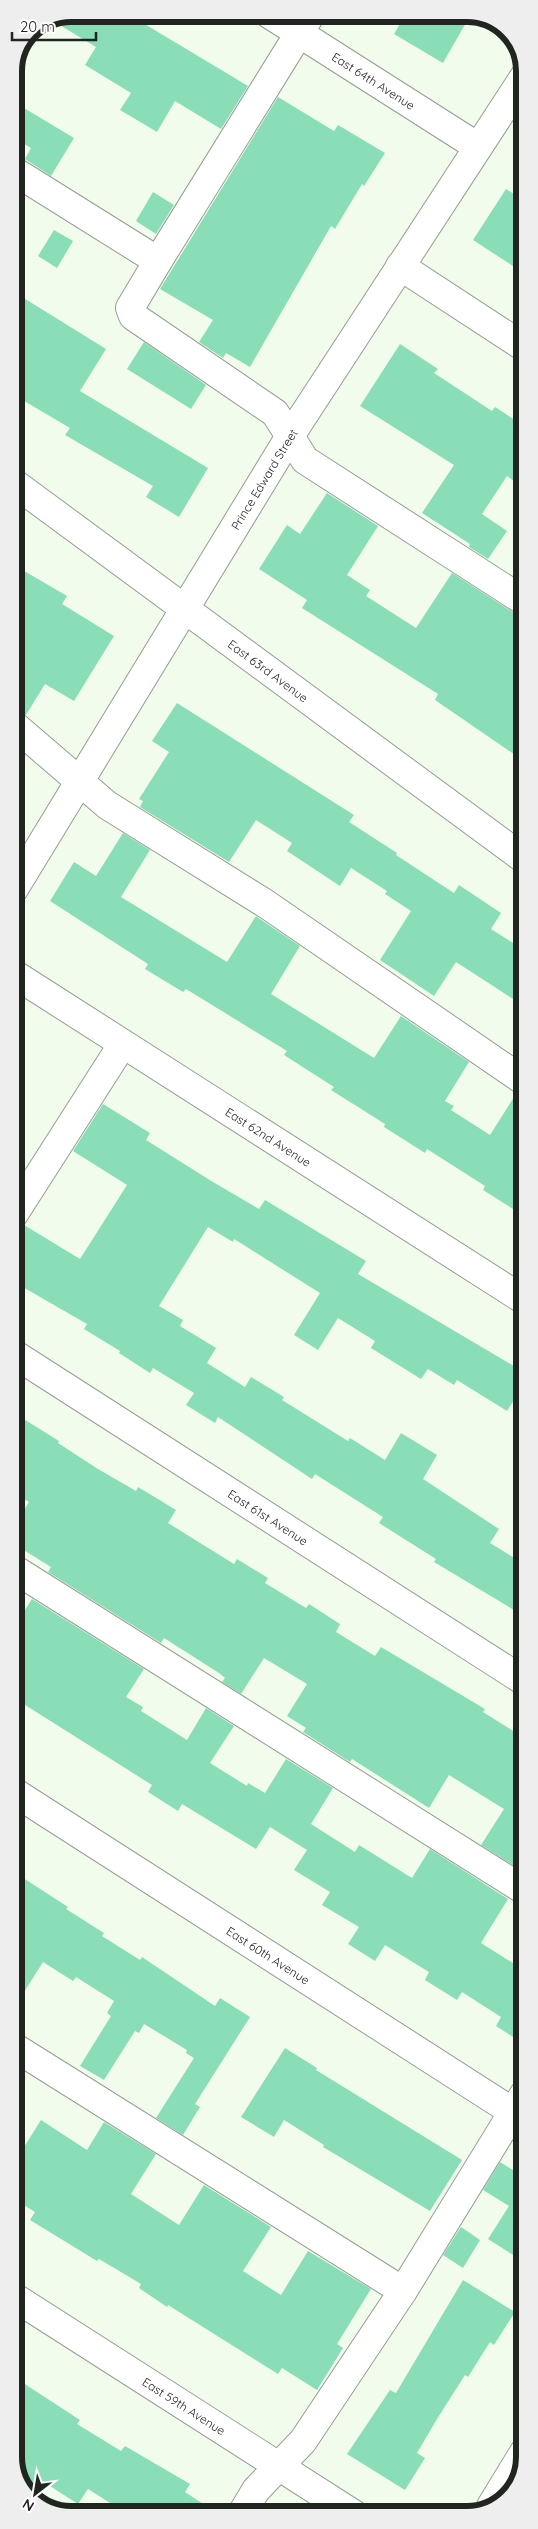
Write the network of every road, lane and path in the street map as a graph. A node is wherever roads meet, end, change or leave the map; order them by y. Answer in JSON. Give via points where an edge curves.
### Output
{"nodes":[{"id":1,"x":305,"y":24,"type":"edge"},
{"id":2,"x":516,"y":96,"type":"edge"},
{"id":3,"x":478,"y":146,"type":"junction"},
{"id":4,"x":22,"y":176,"type":"edge"},
{"id":5,"x":158,"y":261,"type":"junction"},
{"id":6,"x":400,"y":266,"type":"junction"},
{"id":7,"x":516,"y":342,"type":"edge"},
{"id":8,"x":290,"y":436,"type":"junction"},
{"id":9,"x":22,"y":489,"type":"edge"},
{"id":10,"x":516,"y":596,"type":"edge"},
{"id":11,"x":185,"y":610,"type":"junction"},
{"id":12,"x":22,"y":732,"type":"edge"},
{"id":13,"x":79,"y":782,"type":"junction"},
{"id":14,"x":516,"y":853,"type":"edge"},
{"id":15,"x":22,"y":876,"type":"edge"},
{"id":16,"x":22,"y":979,"type":"edge"},
{"id":17,"x":122,"y":1044,"type":"junction"},
{"id":18,"x":516,"y":1076,"type":"edge"},
{"id":19,"x":22,"y":1201,"type":"edge"},
{"id":20,"x":516,"y":1295,"type":"edge"},
{"id":21,"x":22,"y":1359,"type":"edge"},
{"id":22,"x":22,"y":1574,"type":"edge"},
{"id":23,"x":516,"y":1676,"type":"edge"},
{"id":24,"x":22,"y":1797,"type":"edge"},
{"id":25,"x":516,"y":1885,"type":"edge"},
{"id":26,"x":22,"y":2052,"type":"edge"},
{"id":27,"x":516,"y":2105,"type":"edge"},
{"id":28,"x":516,"y":2116,"type":"edge"},
{"id":29,"x":403,"y":2291,"type":"junction"},
{"id":30,"x":22,"y":2303,"type":"edge"},
{"id":31,"x":279,"y":2465,"type":"junction"},
{"id":32,"x":514,"y":2468,"type":"edge"},
{"id":33,"x":497,"y":2495,"type":"edge"},
{"id":34,"x":246,"y":2506,"type":"edge"},
{"id":35,"x":341,"y":2506,"type":"edge"}],
"edges":[{"from":1,"to":3,"type":"street","name":"East 64th Avenue"},
{"from":1,"to":5,"type":"street"},
{"from":2,"to":3,"type":"street","name":"Prince Edward Street"},
{"from":3,"to":6,"type":"street","name":"Prince Edward Street"},
{"from":4,"to":5,"type":"street"},
{"from":5,"to":8,"type":"street","via":[[130,308],[133,316],[275,414]]},
{"from":6,"to":7,"type":"street"},
{"from":6,"to":8,"type":"street","name":"Prince Edward Street"},
{"from":8,"to":10,"type":"street","via":[[305,460]]},
{"from":8,"to":11,"type":"street","name":"Prince Edward Street"},
{"from":9,"to":11,"type":"street","name":"East 63rd Avenue"},
{"from":11,"to":13,"type":"street","name":"Prince Edward Street"},
{"from":11,"to":14,"type":"street","name":"East 63rd Avenue"},
{"from":12,"to":13,"type":"street"},
{"from":13,"to":15,"type":"street","name":"Prince Edward Street"},
{"from":13,"to":18,"type":"street","via":[[107,805],[266,904]]},
{"from":16,"to":17,"type":"street","name":"East 62nd Avenue"},
{"from":17,"to":19,"type":"street"},
{"from":17,"to":20,"type":"street","name":"East 62nd Avenue"},
{"from":21,"to":23,"type":"street","name":"East 61st Avenue"},
{"from":22,"to":25,"type":"street"},
{"from":24,"to":27,"type":"street","name":"East 60th Avenue"},
{"from":26,"to":29,"type":"street"},
{"from":28,"to":29,"type":"street"},
{"from":29,"to":31,"type":"street","via":[[303,2441]]},
{"from":30,"to":31,"type":"street","name":"East 59th Avenue"},
{"from":31,"to":34,"type":"street"},
{"from":31,"to":35,"type":"street","name":"East 59th Avenue"},
{"from":32,"to":33,"type":"street"}]}
